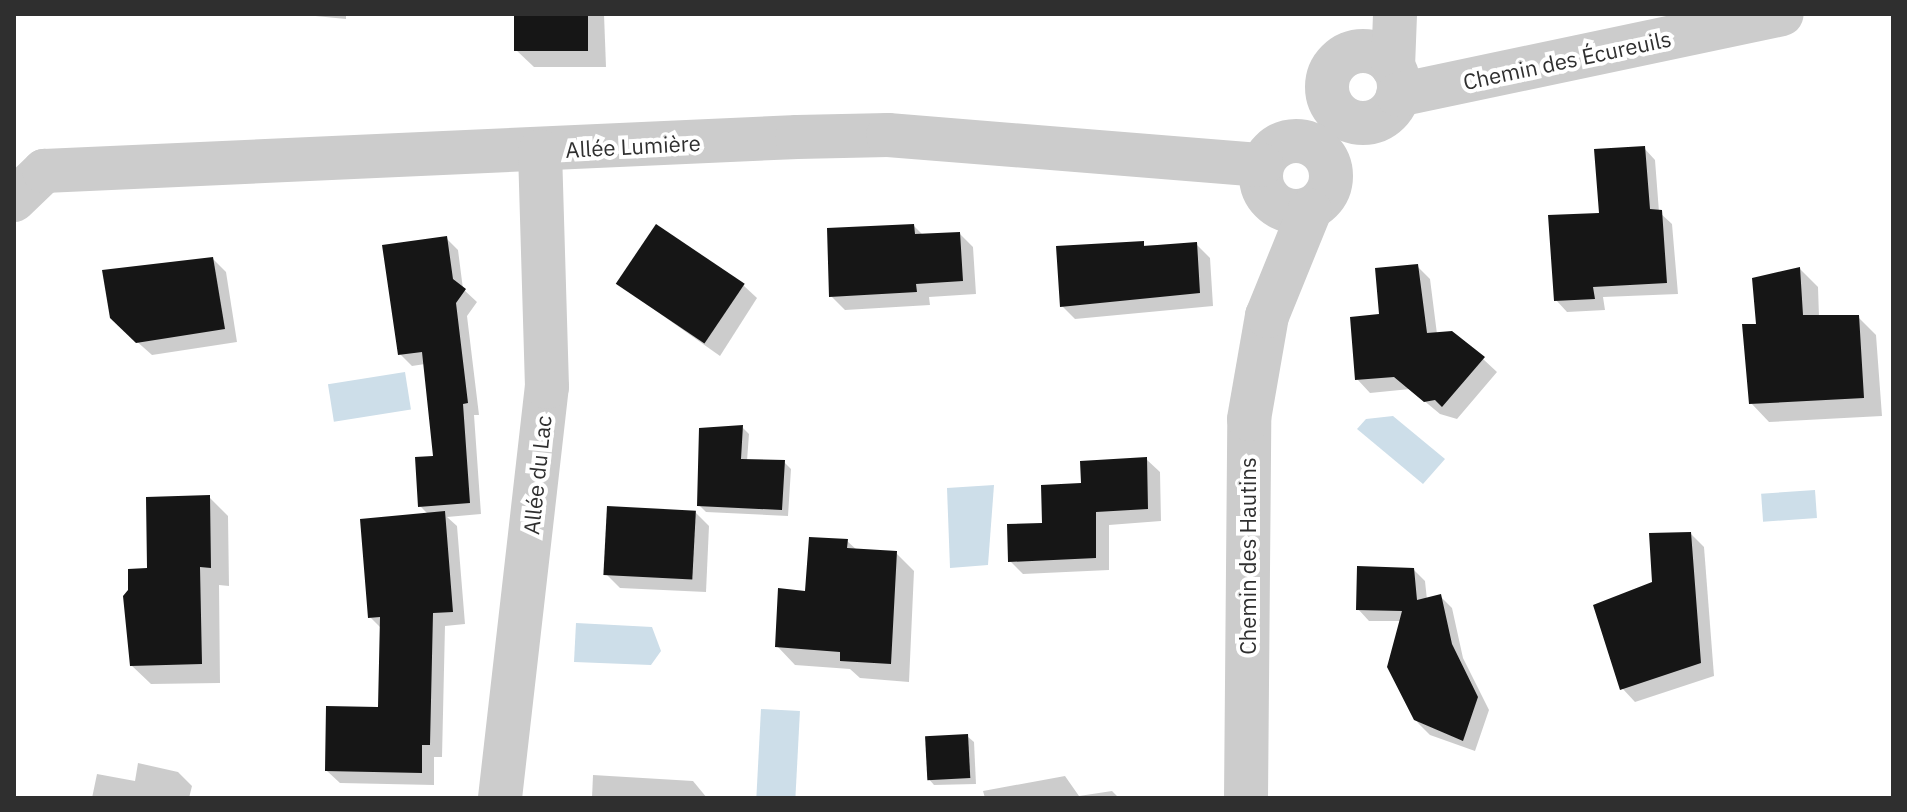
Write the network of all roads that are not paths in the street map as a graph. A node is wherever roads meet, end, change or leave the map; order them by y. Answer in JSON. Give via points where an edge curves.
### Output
{"nodes":[{"id":1,"x":1395,"y":14,"type":"edge"},
{"id":2,"x":1782,"y":14,"type":"edge"},
{"id":3,"x":1377,"y":70,"type":"edge"},
{"id":4,"x":540,"y":151,"type":"junction"},
{"id":5,"x":1331,"y":168,"type":"junction"},
{"id":6,"x":1270,"y":169,"type":"junction"},
{"id":7,"x":14,"y":200,"type":"edge"},
{"id":8,"x":1310,"y":210,"type":"junction"},
{"id":9,"x":1267,"y":316,"type":"junction"},
{"id":10,"x":500,"y":798,"type":"edge"},
{"id":11,"x":1246,"y":798,"type":"edge"}],
"edges":[{"from":1,"to":3,"type":"street"},
{"from":2,"to":3,"type":"street","name":"Chemin des Écureuils"},
{"from":3,"to":5,"type":"street","name":"Chemin des Hautins"},
{"from":3,"to":6,"type":"street","via":[[1340,60],[1327,90]]},
{"from":4,"to":6,"type":"street","name":"Allée Lumière","via":[[888,135]]},
{"from":4,"to":7,"type":"street","name":"Allée Lumière","via":[[44,171]]},
{"from":4,"to":10,"type":"street","name":"Allée du Lac","via":[[547,387]]},
{"from":5,"to":6,"type":"street","via":[[1311,144]]},
{"from":5,"to":8,"type":"street","name":"Chemin des Hautins","via":[[1328,192]]},
{"from":6,"to":8,"type":"street","via":[[1287,212]]},
{"from":6,"to":9,"type":"street","name":"Chemin des Hautins"},
{"from":8,"to":9,"type":"street","name":"Chemin des Hautins"},
{"from":9,"to":11,"type":"street","name":"Chemin des Hautins","via":[[1249,419]]}]}
